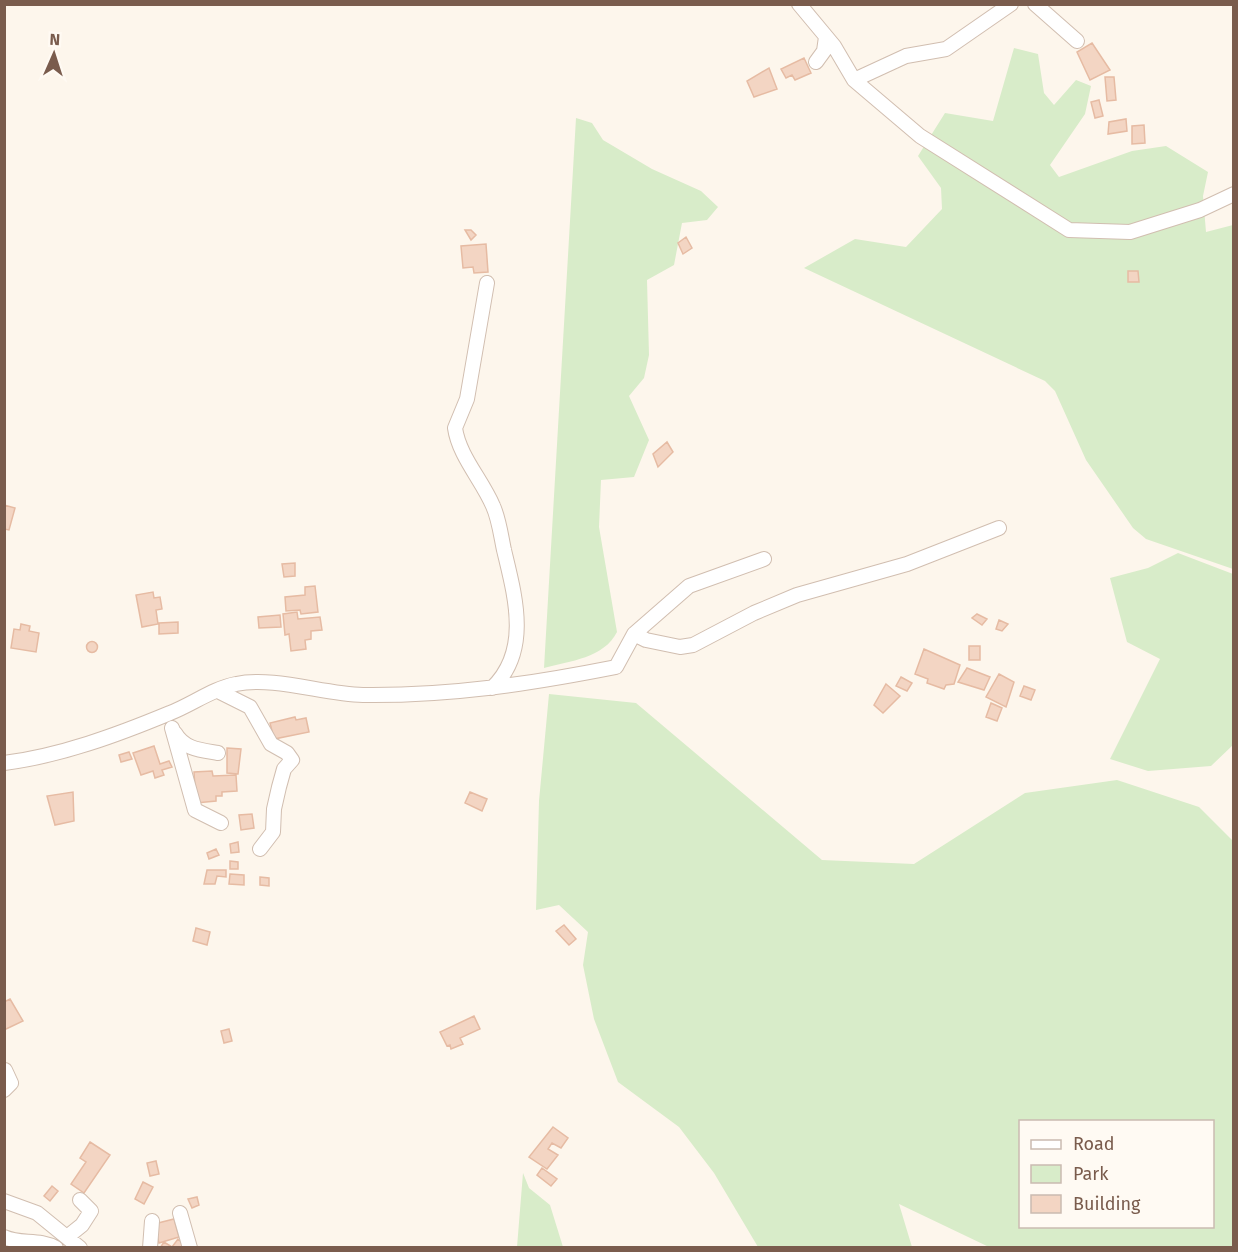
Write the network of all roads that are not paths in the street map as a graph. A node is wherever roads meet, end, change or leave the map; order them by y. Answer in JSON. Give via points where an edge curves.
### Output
{"nodes":[{"id":1,"x":800,"y":4,"type":"edge"},
{"id":2,"x":1035,"y":4,"type":"edge"},
{"id":3,"x":1007,"y":6,"type":"edge"},
{"id":4,"x":826,"y":37,"type":"junction"},
{"id":5,"x":1077,"y":41,"type":"dead end"},
{"id":6,"x":816,"y":62,"type":"dead end"},
{"id":7,"x":854,"y":80,"type":"junction"},
{"id":8,"x":1233,"y":194,"type":"edge"},
{"id":9,"x":488,"y":283,"type":"dead end"},
{"id":10,"x":999,"y":528,"type":"dead end"},
{"id":11,"x":764,"y":559,"type":"dead end"},
{"id":12,"x":634,"y":634,"type":"junction"},
{"id":13,"x":492,"y":688,"type":"junction"},
{"id":14,"x":218,"y":692,"type":"junction"},
{"id":15,"x":168,"y":721,"type":"junction"},
{"id":16,"x":218,"y":753,"type":"dead end"},
{"id":17,"x":4,"y":763,"type":"edge"},
{"id":18,"x":221,"y":824,"type":"dead end"},
{"id":19,"x":260,"y":849,"type":"dead end"},
{"id":20,"x":5,"y":1070,"type":"edge"},
{"id":21,"x":4,"y":1090,"type":"edge"},
{"id":22,"x":80,"y":1200,"type":"dead end"},
{"id":23,"x":4,"y":1201,"type":"edge"},
{"id":24,"x":180,"y":1213,"type":"dead end"},
{"id":25,"x":152,"y":1221,"type":"dead end"},
{"id":26,"x":4,"y":1237,"type":"edge"},
{"id":27,"x":67,"y":1237,"type":"junction"},
{"id":28,"x":56,"y":1248,"type":"edge"},
{"id":29,"x":80,"y":1248,"type":"edge"},
{"id":30,"x":150,"y":1248,"type":"edge"},
{"id":31,"x":190,"y":1248,"type":"edge"}],
"edges":[{"from":1,"to":4,"type":"street"},
{"from":2,"to":5,"type":"street"},
{"from":3,"to":7,"type":"street","via":[[946,49],[906,56]]},
{"from":4,"to":6,"type":"street","via":[[824,51]]},
{"from":4,"to":7,"type":"street"},
{"from":7,"to":8,"type":"street","via":[[920,136],[1069,230],[1130,231],[1149,227]]},
{"from":9,"to":13,"type":"street","via":[[467,399],[455,428],[493,507],[515,590],[514,654],[506,675]]},
{"from":10,"to":12,"type":"street","via":[[907,564],[797,595],[693,645],[680,647]]},
{"from":11,"to":12,"type":"street","via":[[689,586]]},
{"from":12,"to":13,"type":"street","via":[[616,667]]},
{"from":13,"to":14,"type":"street","via":[[418,696],[350,694],[266,683],[236,684]]},
{"from":14,"to":15,"type":"street"},
{"from":14,"to":19,"type":"street","via":[[250,707],[271,744],[291,760],[279,787],[273,832]]},
{"from":15,"to":16,"type":"street","via":[[179,740],[194,749]]},
{"from":15,"to":17,"type":"street","via":[[49,756]]},
{"from":15,"to":18,"type":"street","via":[[195,810]]},
{"from":20,"to":21,"type":"street","via":[[11,1083]]},
{"from":22,"to":27,"type":"street","via":[[91,1211]]},
{"from":23,"to":27,"type":"street","via":[[37,1213]]},
{"from":24,"to":31,"type":"street"},
{"from":25,"to":30,"type":"street"},
{"from":26,"to":28,"type":"street","via":[[36,1240]]},
{"from":27,"to":29,"type":"street"}]}
